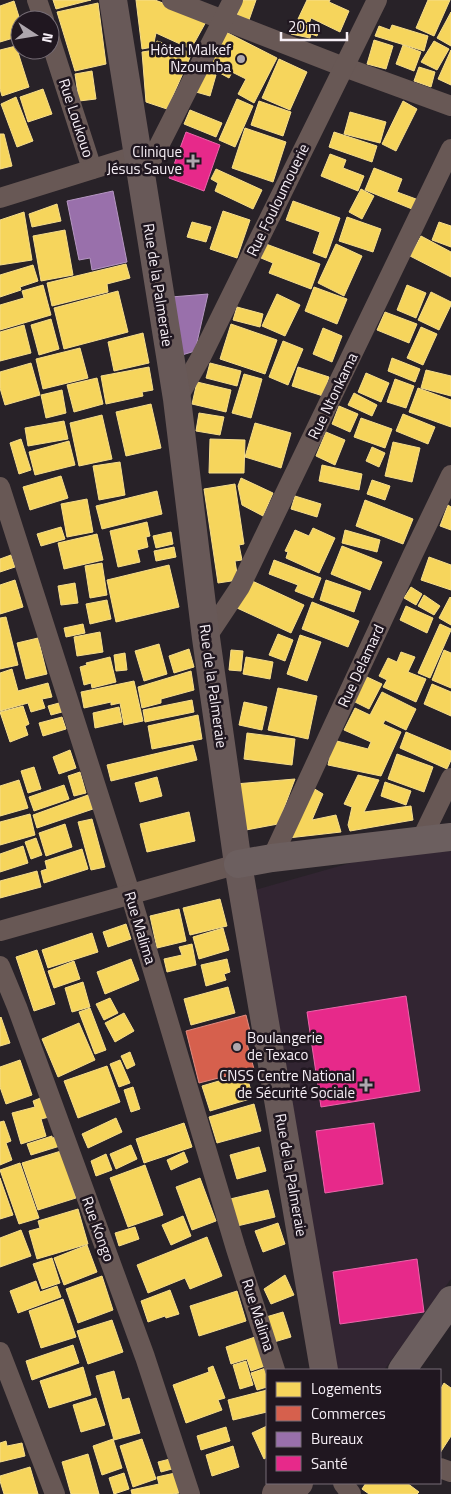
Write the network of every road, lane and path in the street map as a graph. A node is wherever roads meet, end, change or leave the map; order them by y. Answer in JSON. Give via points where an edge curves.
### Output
{"nodes":[{"id":1,"x":113,"y":0,"type":"edge"},
{"id":2,"x":172,"y":0,"type":"edge"},
{"id":3,"x":234,"y":0,"type":"edge"},
{"id":4,"x":377,"y":0,"type":"edge"},
{"id":5,"x":224,"y":19,"type":"junction"},
{"id":6,"x":57,"y":60,"type":"edge"},
{"id":7,"x":344,"y":67,"type":"junction"},
{"id":8,"x":451,"y":106,"type":"edge"},
{"id":9,"x":451,"y":148,"type":"edge"},
{"id":10,"x":140,"y":167,"type":"junction"},
{"id":11,"x":92,"y":169,"type":"junction"},
{"id":12,"x":0,"y":198,"type":"edge"},
{"id":13,"x":177,"y":398,"type":"junction"},
{"id":14,"x":451,"y":475,"type":"edge"},
{"id":15,"x":0,"y":487,"type":"edge"},
{"id":16,"x":206,"y":638,"type":"junction"},
{"id":17,"x":451,"y":778,"type":"edge"},
{"id":18,"x":451,"y":837,"type":"edge"},
{"id":19,"x":421,"y":840,"type":"junction"},
{"id":20,"x":272,"y":858,"type":"junction"},
{"id":21,"x":238,"y":864,"type":"junction"},
{"id":22,"x":130,"y":893,"type":"junction"},
{"id":23,"x":0,"y":931,"type":"edge"},
{"id":24,"x":0,"y":966,"type":"edge"},
{"id":25,"x":451,"y":1300,"type":"edge"},
{"id":26,"x":0,"y":1352,"type":"edge"},
{"id":27,"x":275,"y":1369,"type":"edge"},
{"id":28,"x":324,"y":1369,"type":"edge"},
{"id":29,"x":403,"y":1369,"type":"edge"},
{"id":30,"x":297,"y":1484,"type":"edge"},
{"id":31,"x":304,"y":1484,"type":"edge"},
{"id":32,"x":55,"y":1494,"type":"edge"},
{"id":33,"x":190,"y":1494,"type":"edge"},
{"id":34,"x":276,"y":1494,"type":"edge"},
{"id":35,"x":296,"y":1494,"type":"edge"}],
"edges":[{"from":1,"to":10,"type":"main road","name":"Rue de la Palmeraie"},
{"from":2,"to":5,"type":"street"},
{"from":3,"to":5,"type":"street"},
{"from":4,"to":7,"type":"street","name":"Rue Fouloumouerie"},
{"from":5,"to":7,"type":"street"},
{"from":5,"to":10,"type":"street"},
{"from":6,"to":11,"type":"street","name":"Rue Loukouo"},
{"from":7,"to":8,"type":"street"},
{"from":7,"to":13,"type":"street","name":"Rue Fouloumouerie"},
{"from":9,"to":16,"type":"street","name":"Rue Ntonkama","via":[[240,586]]},
{"from":10,"to":11,"type":"street"},
{"from":10,"to":13,"type":"main road","name":"Rue de la Palmeraie"},
{"from":11,"to":12,"type":"street"},
{"from":13,"to":16,"type":"main road","name":"Rue de la Palmeraie"},
{"from":14,"to":20,"type":"street","name":"Rue Delamard"},
{"from":15,"to":22,"type":"street","name":"Rue Malima"},
{"from":16,"to":21,"type":"main road","name":"Rue de la Palmeraie"},
{"from":17,"to":19,"type":"street"},
{"from":18,"to":19,"type":"highway"},
{"from":19,"to":20,"type":"highway"},
{"from":20,"to":21,"type":"highway"},
{"from":21,"to":22,"type":"street"},
{"from":21,"to":28,"type":"main road","name":"Rue de la Palmeraie"},
{"from":22,"to":23,"type":"street"},
{"from":22,"to":27,"type":"street","name":"Rue Malima"},
{"from":24,"to":33,"type":"street","name":"Rue Kongo","via":[[145,1358]]},
{"from":25,"to":29,"type":"highway"},
{"from":26,"to":32,"type":"street"},
{"from":30,"to":34,"type":"main road"},
{"from":31,"to":35,"type":"main road"}]}
